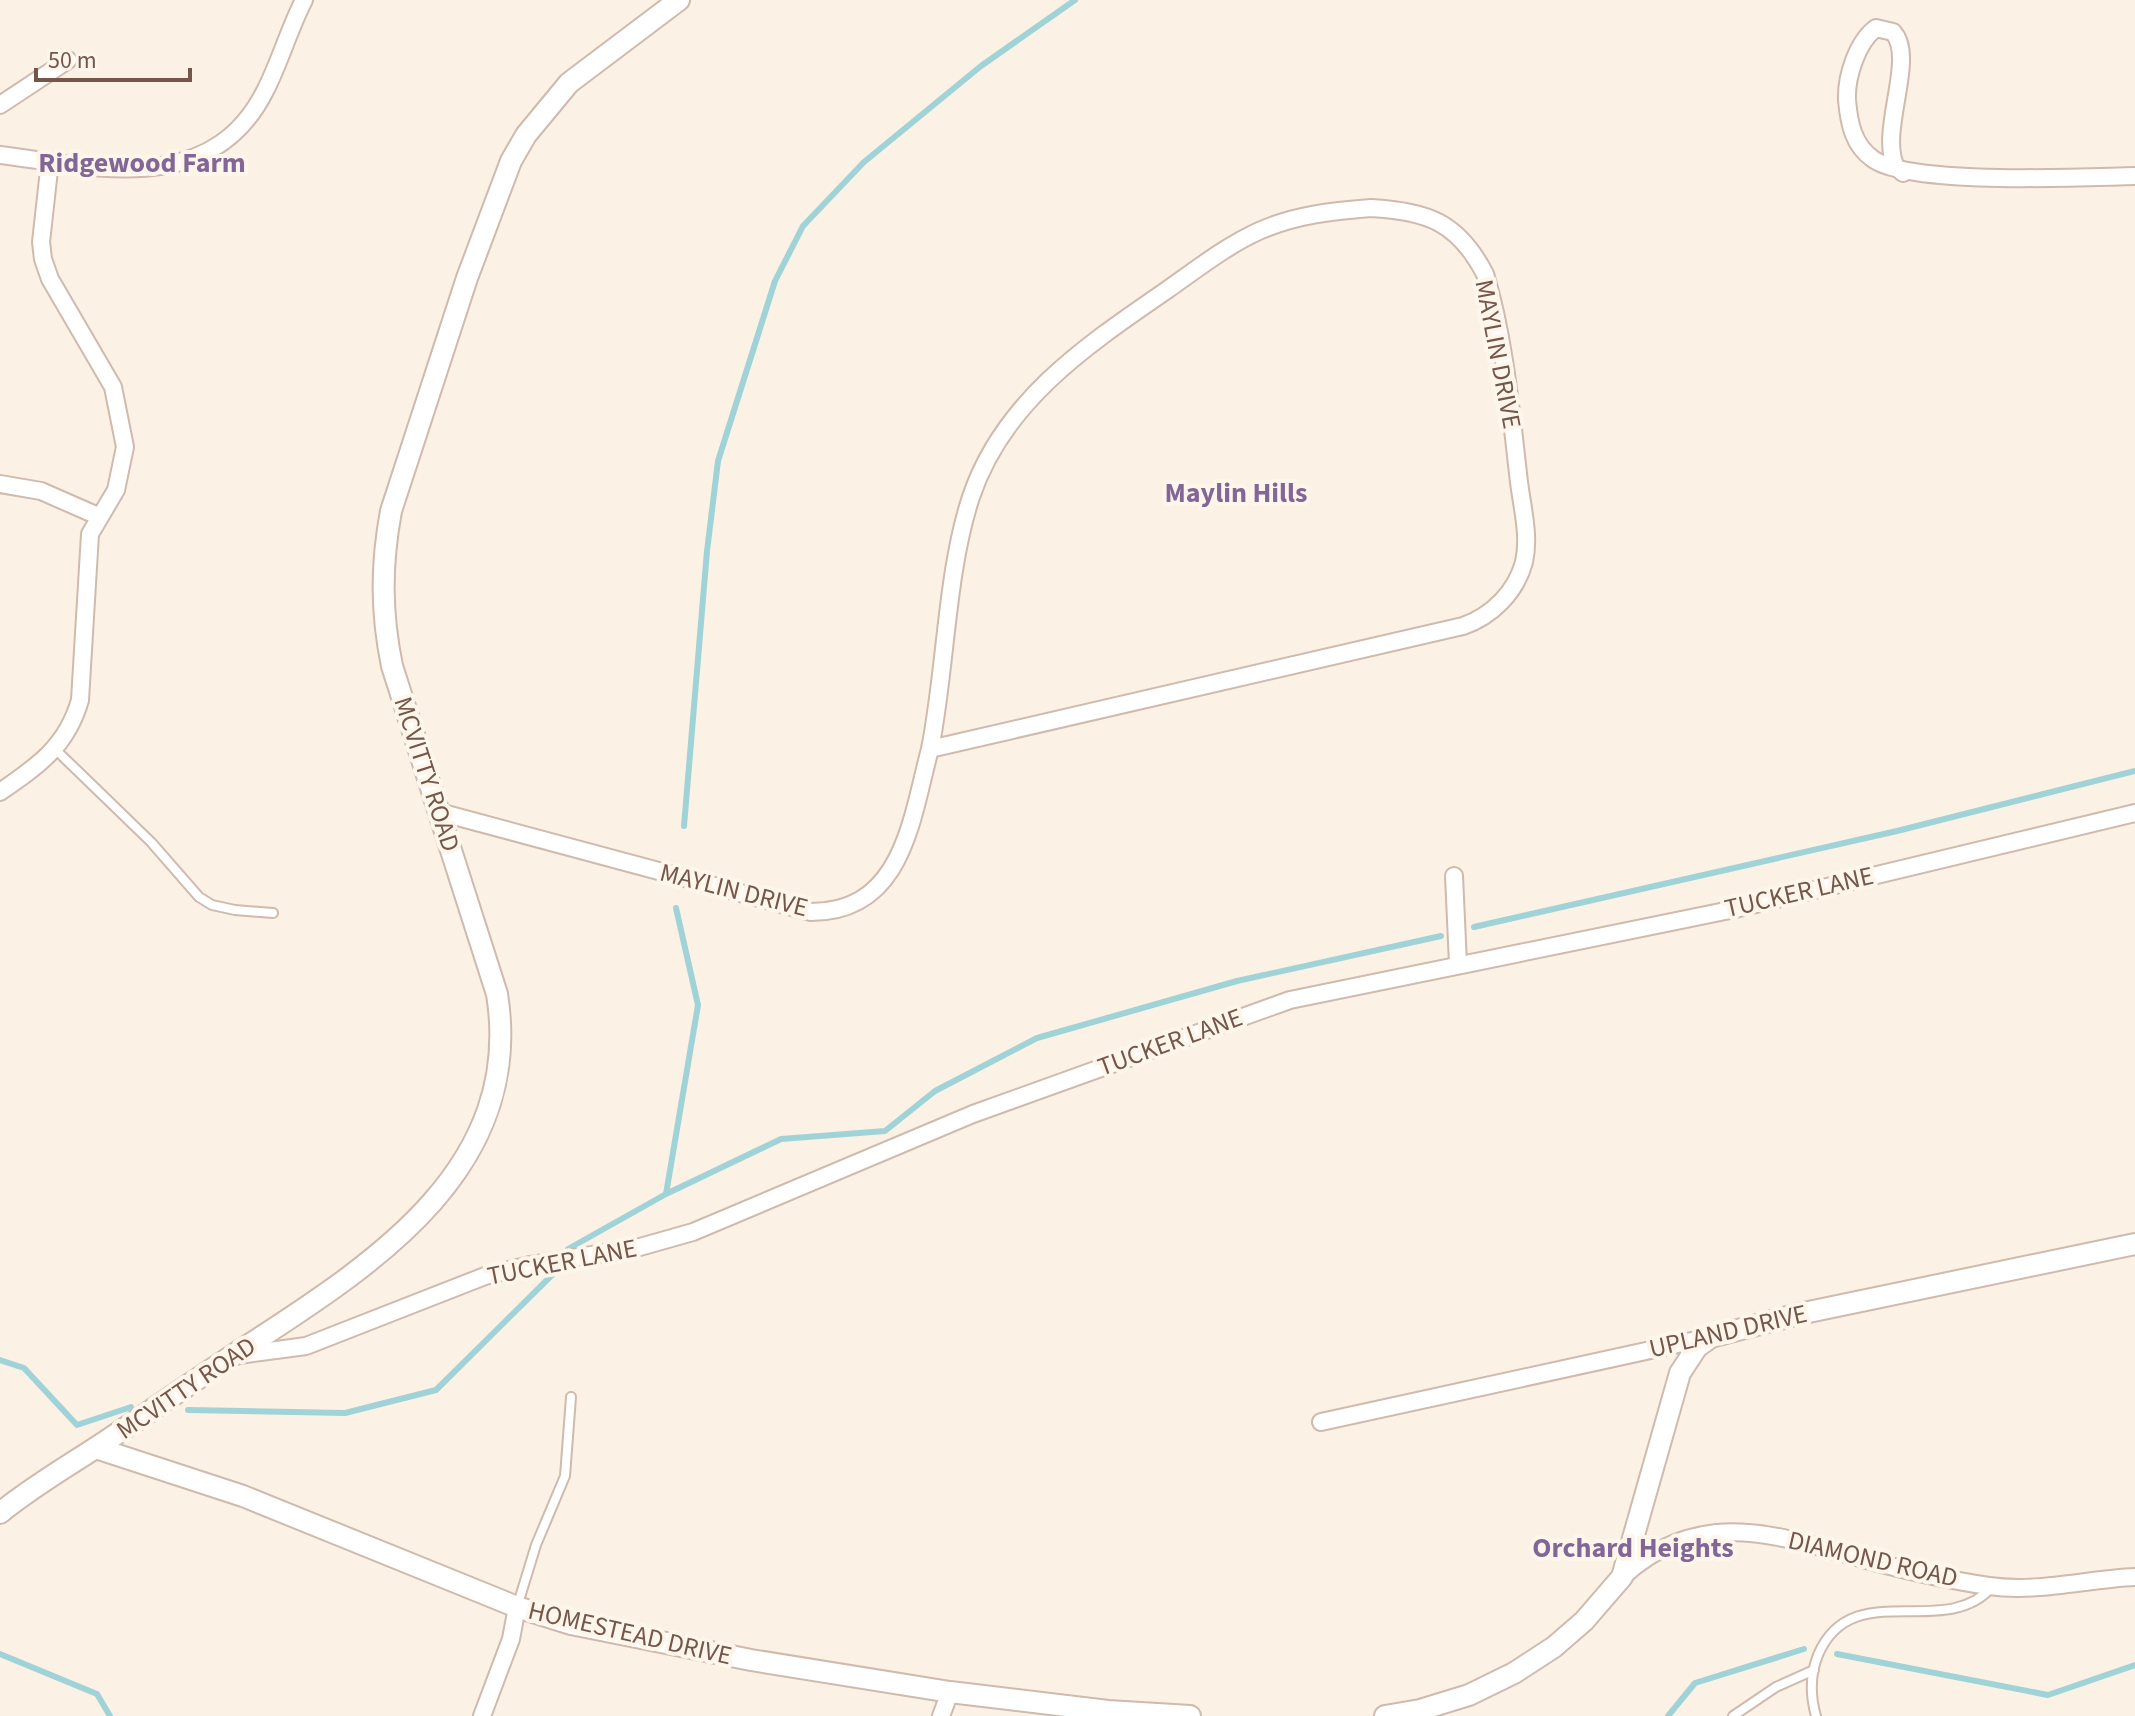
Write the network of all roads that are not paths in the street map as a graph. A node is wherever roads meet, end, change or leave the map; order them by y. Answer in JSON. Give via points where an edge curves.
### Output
{"nodes":[{"id":1,"x":304,"y":0,"type":"edge"},
{"id":2,"x":679,"y":0,"type":"edge"},
{"id":3,"x":68,"y":60,"type":"dead end"},
{"id":4,"x":0,"y":105,"type":"edge"},
{"id":5,"x":0,"y":155,"type":"edge"},
{"id":6,"x":50,"y":161,"type":"junction"},
{"id":7,"x":1903,"y":173,"type":"junction"},
{"id":8,"x":2135,"y":176,"type":"edge"},
{"id":9,"x":0,"y":484,"type":"edge"},
{"id":10,"x":98,"y":516,"type":"junction"},
{"id":11,"x":930,"y":749,"type":"junction"},
{"id":12,"x":56,"y":750,"type":"junction"},
{"id":13,"x":0,"y":792,"type":"edge"},
{"id":14,"x":439,"y":812,"type":"junction"},
{"id":15,"x":2135,"y":813,"type":"edge"},
{"id":16,"x":1454,"y":876,"type":"dead end"},
{"id":17,"x":273,"y":913,"type":"dead end"},
{"id":18,"x":1458,"y":964,"type":"junction"},
{"id":19,"x":2135,"y":1244,"type":"edge"},
{"id":20,"x":1711,"y":1337,"type":"junction"},
{"id":21,"x":232,"y":1356,"type":"junction"},
{"id":22,"x":571,"y":1397,"type":"dead end"},
{"id":23,"x":1321,"y":1422,"type":"dead end"},
{"id":24,"x":96,"y":1448,"type":"junction"},
{"id":25,"x":0,"y":1513,"type":"edge"},
{"id":26,"x":1622,"y":1577,"type":"junction"},
{"id":27,"x":2135,"y":1577,"type":"edge"},
{"id":28,"x":1993,"y":1586,"type":"junction"},
{"id":29,"x":517,"y":1607,"type":"junction"},
{"id":30,"x":1814,"y":1670,"type":"junction"},
{"id":31,"x":950,"y":1692,"type":"junction"},
{"id":32,"x":482,"y":1716,"type":"edge"},
{"id":33,"x":941,"y":1716,"type":"edge"},
{"id":34,"x":1190,"y":1716,"type":"edge"},
{"id":35,"x":1385,"y":1716,"type":"edge"},
{"id":36,"x":1733,"y":1716,"type":"edge"},
{"id":37,"x":1816,"y":1716,"type":"edge"}],
"edges":[{"from":1,"to":6,"type":"street","via":[[265,91],[251,113],[217,145],[169,166],[141,171]]},
{"from":2,"to":14,"type":"street","name":"MCVITTY ROAD","via":[[569,83],[511,161],[391,511],[383,563],[384,627]]},
{"from":3,"to":4,"type":"street"},
{"from":5,"to":6,"type":"street"},
{"from":6,"to":10,"type":"street","via":[[43,259],[102,364],[121,416],[123,470]]},
{"from":7,"to":7,"type":"street","via":[[1891,149],[1901,47],[1893,32],[1876,28],[1863,40],[1851,73],[1849,120],[1864,152]]},
{"from":7,"to":8,"type":"street"},
{"from":9,"to":10,"type":"street","via":[[41,491]]},
{"from":10,"to":12,"type":"street","via":[[87,556],[80,700]]},
{"from":11,"to":11,"type":"street","name":"MAYLIN DRIVE","via":[[1463,626],[1505,599],[1517,581],[1527,541],[1490,292],[1475,254],[1460,237],[1407,210],[1342,210],[1293,219],[1224,251],[1049,379],[1006,427],[971,496]]},
{"from":11,"to":14,"type":"street","name":"MAYLIN DRIVE","via":[[893,868],[869,898],[834,912],[811,912]]},
{"from":12,"to":13,"type":"street"},
{"from":12,"to":17,"type":"lane","via":[[199,897],[223,907]]},
{"from":14,"to":21,"type":"street","name":"MCVITTY ROAD","via":[[502,1024],[501,1061],[486,1121],[446,1186],[394,1243]]},
{"from":15,"to":18,"type":"street","name":"TUCKER LANE","via":[[1735,909]]},
{"from":16,"to":18,"type":"street"},
{"from":18,"to":21,"type":"street","name":"TUCKER LANE","via":[[1237,1016],[973,1114],[693,1232],[485,1276],[306,1346]]},
{"from":19,"to":20,"type":"street","name":"UPLAND DRIVE"},
{"from":20,"to":23,"type":"street","name":"UPLAND DRIVE"},
{"from":20,"to":26,"type":"street","via":[[1680,1373]]},
{"from":21,"to":24,"type":"street","name":"MCVITTY ROAD"},
{"from":22,"to":29,"type":"lane","via":[[565,1476]]},
{"from":24,"to":25,"type":"street","name":"MCVITTY ROAD"},
{"from":24,"to":29,"type":"street","name":"HOMESTEAD DRIVE","via":[[243,1496]]},
{"from":26,"to":28,"type":"street","name":"DIAMOND ROAD","via":[[1679,1540],[1726,1531],[1753,1532]]},
{"from":26,"to":35,"type":"street","via":[[1584,1621],[1514,1673],[1469,1695]]},
{"from":27,"to":28,"type":"street","name":"DIAMOND ROAD"},
{"from":28,"to":30,"type":"lane","via":[[1971,1606],[1955,1611],[1891,1611],[1845,1622],[1822,1646]]},
{"from":29,"to":31,"type":"street","name":"HOMESTEAD DRIVE","via":[[571,1624],[751,1660]]},
{"from":29,"to":32,"type":"street","via":[[511,1639]]},
{"from":30,"to":36,"type":"lane"},
{"from":30,"to":37,"type":"lane"},
{"from":31,"to":33,"type":"street"},
{"from":31,"to":34,"type":"street","name":"HOMESTEAD DRIVE"}]}
